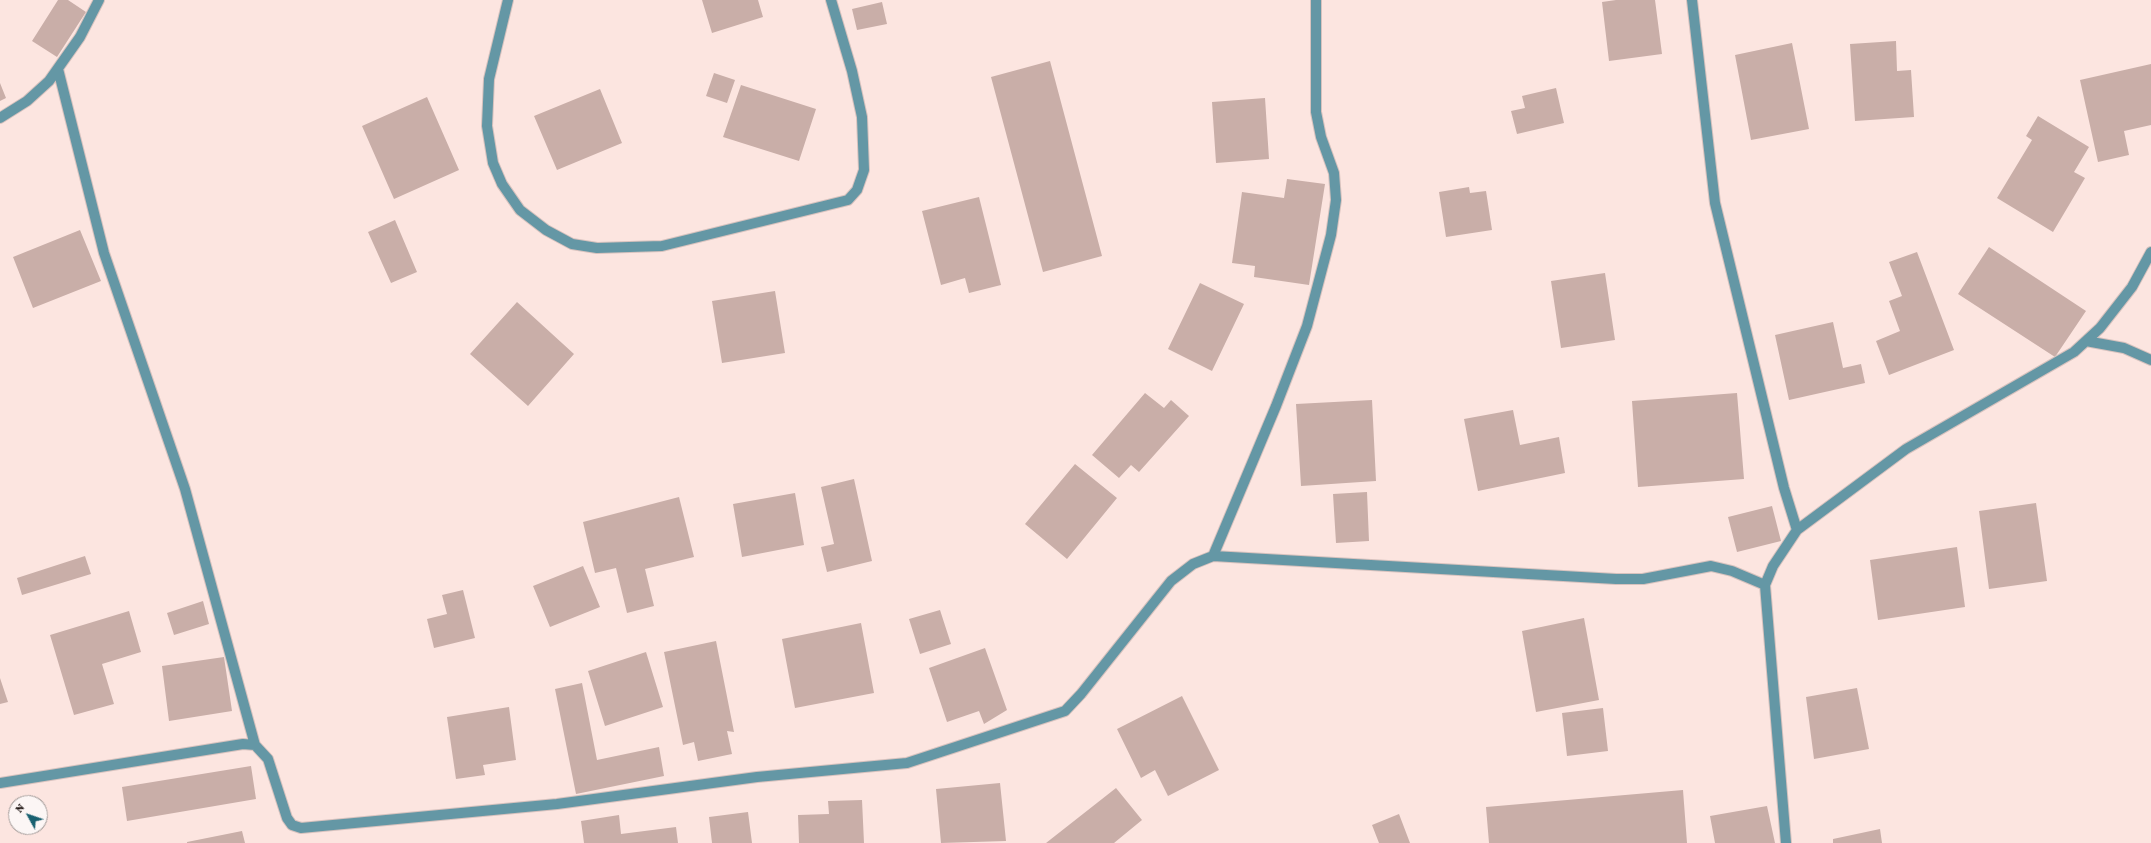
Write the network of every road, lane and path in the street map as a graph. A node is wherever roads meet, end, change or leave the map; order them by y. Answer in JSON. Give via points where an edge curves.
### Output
{"nodes":[{"id":1,"x":99,"y":0,"type":"edge"},
{"id":2,"x":508,"y":0,"type":"edge"},
{"id":3,"x":831,"y":0,"type":"edge"},
{"id":4,"x":1316,"y":0,"type":"edge"},
{"id":5,"x":1692,"y":0,"type":"edge"},
{"id":6,"x":58,"y":69,"type":"junction"},
{"id":7,"x":0,"y":118,"type":"edge"},
{"id":8,"x":2151,"y":252,"type":"edge"},
{"id":9,"x":2086,"y":340,"type":"junction"},
{"id":10,"x":2151,"y":360,"type":"edge"},
{"id":11,"x":1797,"y":530,"type":"junction"},
{"id":12,"x":1213,"y":556,"type":"junction"},
{"id":13,"x":1765,"y":585,"type":"junction"},
{"id":14,"x":255,"y":745,"type":"junction"},
{"id":15,"x":0,"y":783,"type":"edge"},
{"id":16,"x":1786,"y":843,"type":"edge"}],
"edges":[{"from":1,"to":6,"type":"street","via":[[80,37]]},
{"from":2,"to":3,"type":"street","via":[[489,79],[487,126],[493,163],[502,184],[520,210],[546,230],[572,244],[597,248],[662,246],[848,200],[857,190],[864,170],[862,117],[852,71]]},
{"from":4,"to":12,"type":"street","via":[[1316,112],[1321,137],[1334,173],[1336,200],[1331,235],[1307,326]]},
{"from":5,"to":11,"type":"street","via":[[1714,203],[1784,488]]},
{"from":6,"to":7,"type":"street","via":[[27,101]]},
{"from":6,"to":14,"type":"street","via":[[104,253],[185,489]]},
{"from":8,"to":9,"type":"street","via":[[2132,287],[2100,328]]},
{"from":9,"to":10,"type":"street","via":[[2124,348]]},
{"from":9,"to":11,"type":"street","via":[[2074,352],[1906,449]]},
{"from":11,"to":13,"type":"street","via":[[1773,566]]},
{"from":12,"to":13,"type":"street","via":[[1616,579],[1643,579],[1711,566],[1732,571]]},
{"from":12,"to":14,"type":"street","via":[[1193,564],[1171,581],[1065,711],[906,763],[757,777],[557,804],[301,828],[292,825],[287,818],[268,759]]},
{"from":13,"to":16,"type":"street"},
{"from":14,"to":15,"type":"street","via":[[244,744]]}]}
